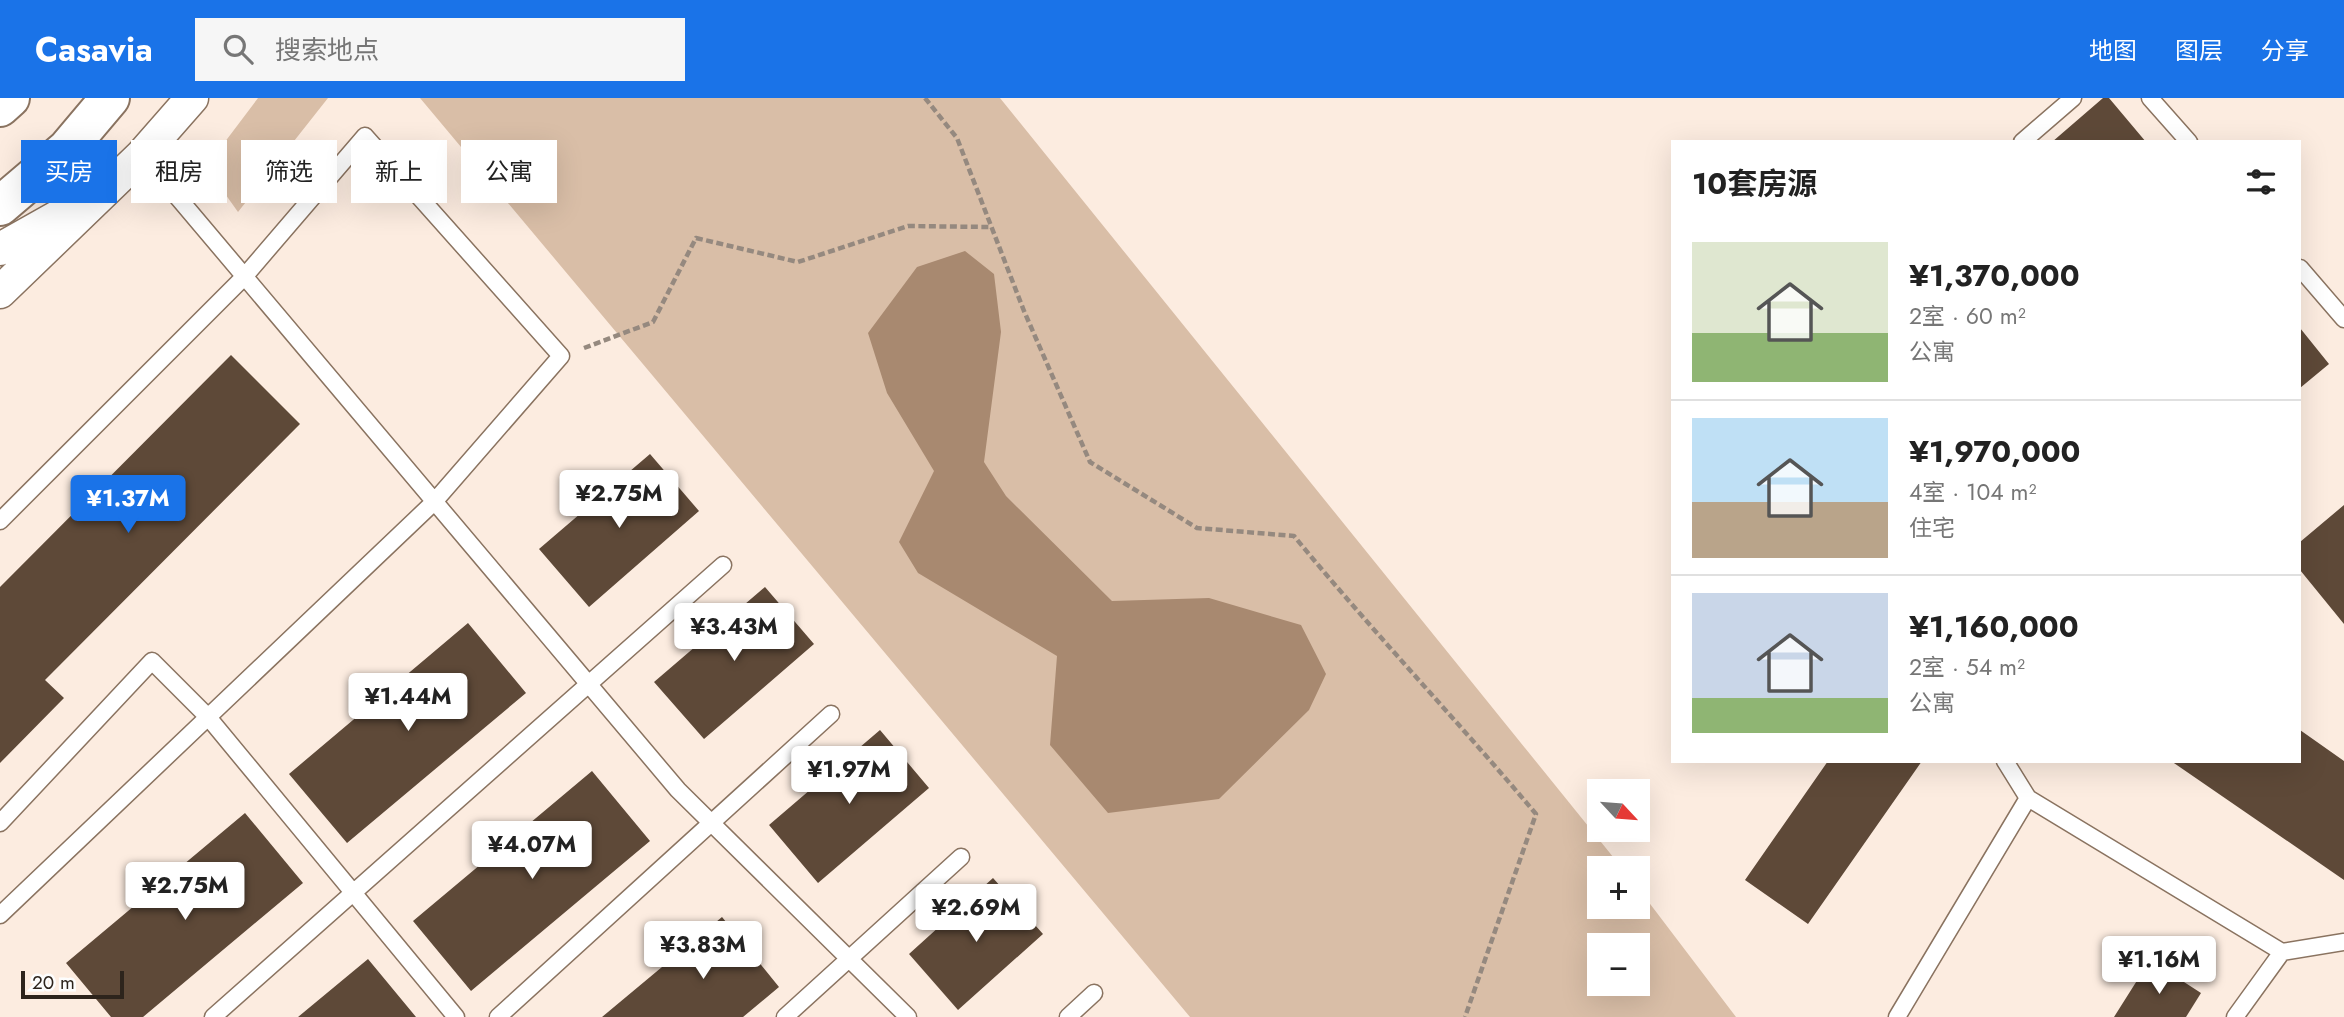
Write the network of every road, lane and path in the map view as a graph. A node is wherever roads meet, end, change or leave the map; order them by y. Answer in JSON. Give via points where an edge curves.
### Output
{"nodes":[{"id":1,"x":10,"y":98,"type":"edge"},
{"id":2,"x":110,"y":98,"type":"edge"},
{"id":3,"x":192,"y":98,"type":"edge"},
{"id":4,"x":925,"y":98,"type":"edge"},
{"id":5,"x":2073,"y":98,"type":"edge"},
{"id":6,"x":2150,"y":98,"type":"edge"},
{"id":7,"x":0,"y":107,"type":"edge"},
{"id":8,"x":155,"y":140,"type":"edge"},
{"id":9,"x":2024,"y":140,"type":"edge"},
{"id":10,"x":2187,"y":140,"type":"edge"},
{"id":11,"x":131,"y":166,"type":"edge"},
{"id":12,"x":117,"y":179,"type":"edge"},
{"id":13,"x":83,"y":203,"type":"edge"},
{"id":14,"x":92,"y":203,"type":"edge"},
{"id":15,"x":182,"y":203,"type":"edge"},
{"id":16,"x":0,"y":206,"type":"edge"},
{"id":17,"x":991,"y":227,"type":"junction"},
{"id":18,"x":0,"y":249,"type":"edge"},
{"id":19,"x":2301,"y":269,"type":"edge"},
{"id":20,"x":244,"y":277,"type":"junction"},
{"id":21,"x":0,"y":292,"type":"edge"},
{"id":22,"x":2344,"y":319,"type":"edge"},
{"id":23,"x":561,"y":356,"type":"junction"},
{"id":24,"x":434,"y":502,"type":"junction"},
{"id":25,"x":0,"y":521,"type":"edge"},
{"id":26,"x":723,"y":565,"type":"dead end"},
{"id":27,"x":589,"y":684,"type":"junction"},
{"id":28,"x":831,"y":715,"type":"dead end"},
{"id":29,"x":208,"y":717,"type":"junction"},
{"id":30,"x":2006,"y":763,"type":"edge"},
{"id":31,"x":2028,"y":798,"type":"junction"},
{"id":32,"x":711,"y":822,"type":"junction"},
{"id":33,"x":0,"y":823,"type":"edge"},
{"id":34,"x":961,"y":857,"type":"dead end"},
{"id":35,"x":353,"y":892,"type":"junction"},
{"id":36,"x":0,"y":915,"type":"edge"},
{"id":37,"x":2344,"y":942,"type":"edge"},
{"id":38,"x":2282,"y":952,"type":"junction"},
{"id":39,"x":849,"y":959,"type":"junction"},
{"id":40,"x":1094,"y":993,"type":"dead end"},
{"id":41,"x":213,"y":1017,"type":"edge"},
{"id":42,"x":456,"y":1017,"type":"edge"},
{"id":43,"x":498,"y":1017,"type":"edge"},
{"id":44,"x":785,"y":1017,"type":"edge"},
{"id":45,"x":908,"y":1017,"type":"edge"},
{"id":46,"x":1068,"y":1017,"type":"edge"},
{"id":47,"x":1465,"y":1017,"type":"edge"},
{"id":48,"x":1897,"y":1017,"type":"edge"},
{"id":49,"x":2235,"y":1017,"type":"edge"}],
"edges":[{"from":1,"to":7,"type":"main road"},
{"from":2,"to":16,"type":"main road","via":[[67,149]]},
{"from":3,"to":8,"type":"street"},
{"from":4,"to":17,"type":"path","via":[[957,138]]},
{"from":5,"to":9,"type":"lane"},
{"from":6,"to":10,"type":"lane"},
{"from":11,"to":12,"type":"street"},
{"from":13,"to":18,"type":"street"},
{"from":14,"to":21,"type":"street"},
{"from":15,"to":20,"type":"lane"},
{"from":17,"to":23,"type":"path","via":[[908,226],[798,262],[696,238],[653,322]]},
{"from":17,"to":47,"type":"path","via":[[1090,462],[1197,528],[1294,536],[1536,814]]},
{"from":19,"to":22,"type":"lane"},
{"from":20,"to":23,"type":"lane","via":[[365,136]]},
{"from":20,"to":24,"type":"lane"},
{"from":20,"to":25,"type":"lane"},
{"from":23,"to":24,"type":"lane"},
{"from":24,"to":27,"type":"lane"},
{"from":24,"to":29,"type":"lane"},
{"from":26,"to":27,"type":"lane"},
{"from":27,"to":32,"type":"lane","via":[[678,790]]},
{"from":27,"to":35,"type":"lane"},
{"from":28,"to":32,"type":"lane"},
{"from":29,"to":33,"type":"lane","via":[[152,661]]},
{"from":29,"to":35,"type":"lane"},
{"from":29,"to":36,"type":"lane"},
{"from":30,"to":31,"type":"lane"},
{"from":31,"to":38,"type":"lane"},
{"from":31,"to":48,"type":"lane"},
{"from":32,"to":39,"type":"lane"},
{"from":32,"to":43,"type":"lane"},
{"from":34,"to":39,"type":"lane"},
{"from":35,"to":41,"type":"lane"},
{"from":35,"to":42,"type":"lane"},
{"from":37,"to":38,"type":"lane"},
{"from":38,"to":49,"type":"lane"},
{"from":39,"to":44,"type":"lane"},
{"from":39,"to":45,"type":"lane"},
{"from":40,"to":46,"type":"lane"}]}
